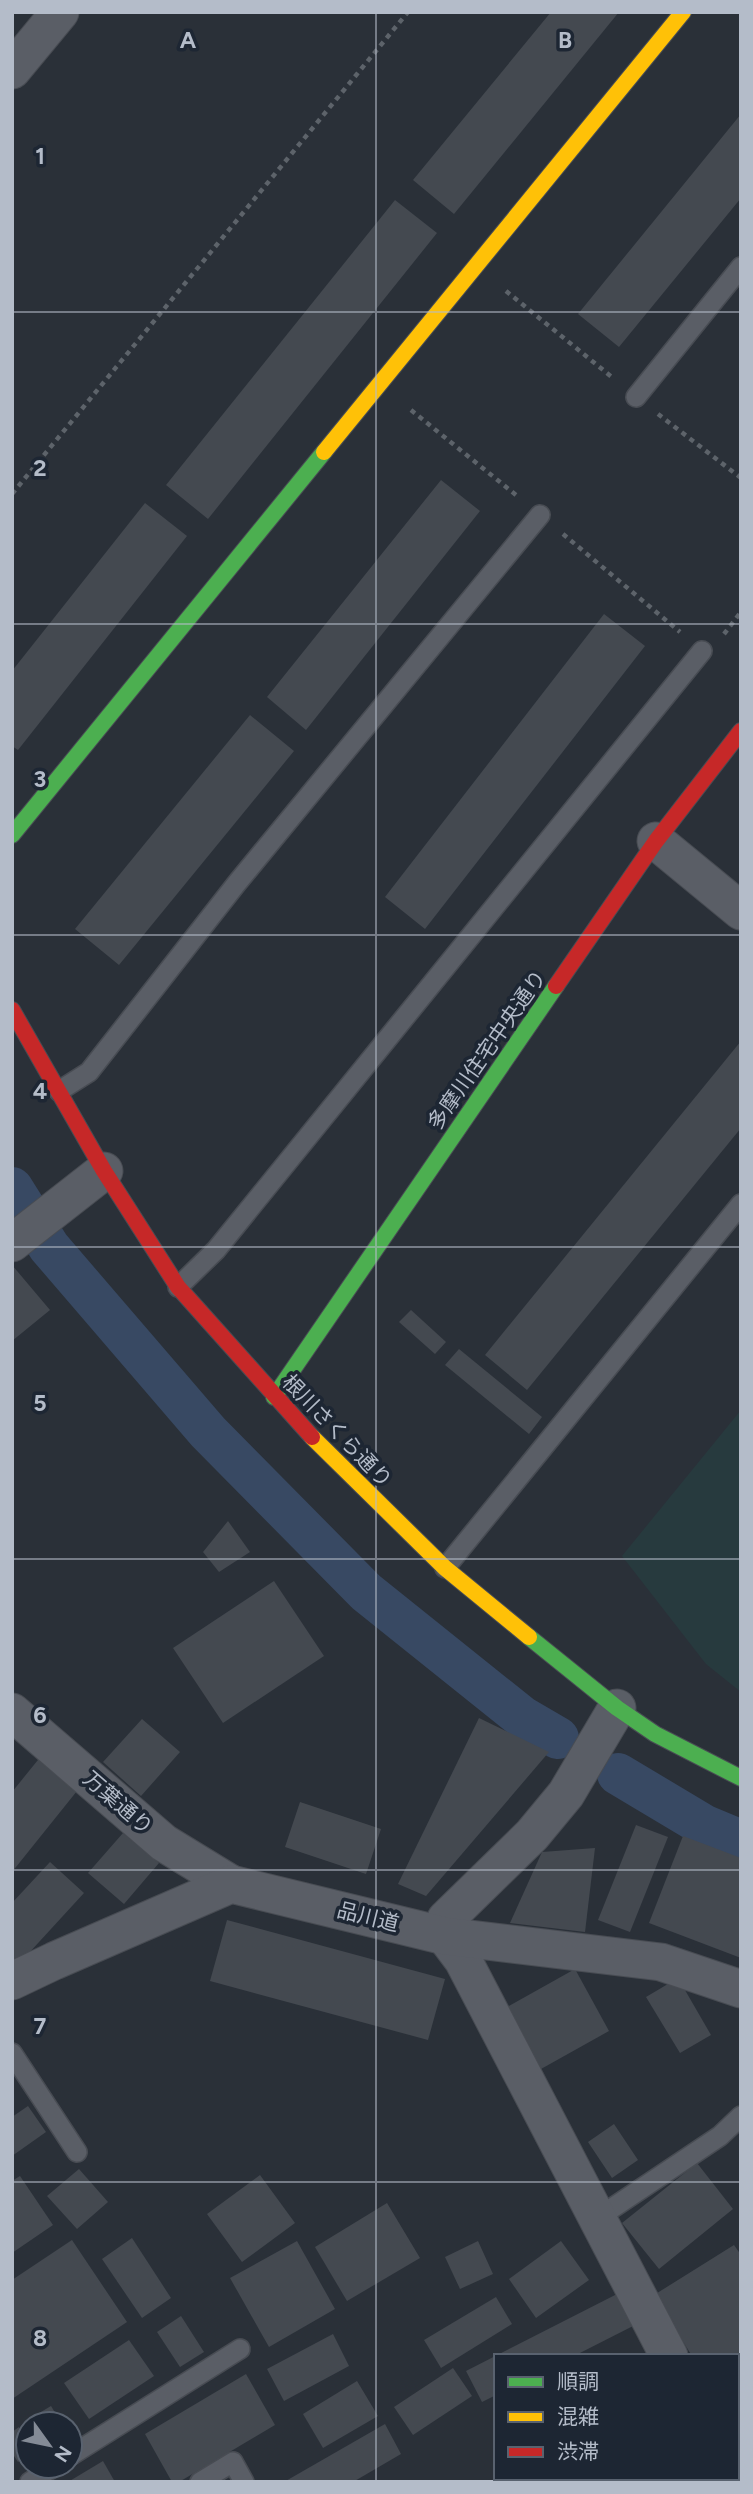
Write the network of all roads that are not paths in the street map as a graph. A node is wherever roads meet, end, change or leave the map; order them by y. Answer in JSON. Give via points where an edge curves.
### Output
{"nodes":[{"id":1,"x":60,"y":12,"type":"edge"},
{"id":2,"x":683,"y":12,"type":"edge"},
{"id":3,"x":12,"y":70,"type":"edge"},
{"id":4,"x":741,"y":267,"type":"edge"},
{"id":5,"x":636,"y":397,"type":"road end"},
{"id":6,"x":540,"y":515,"type":"dead end"},
{"id":7,"x":702,"y":650,"type":"dead end"},
{"id":8,"x":741,"y":731,"type":"edge"},
{"id":9,"x":12,"y":835,"type":"edge"},
{"id":10,"x":656,"y":841,"type":"junction"},
{"id":11,"x":741,"y":911,"type":"edge"},
{"id":12,"x":12,"y":1010,"type":"edge"},
{"id":13,"x":59,"y":1091,"type":"junction"},
{"id":14,"x":104,"y":1171,"type":"junction"},
{"id":15,"x":741,"y":1204,"type":"edge"},
{"id":16,"x":12,"y":1243,"type":"edge"},
{"id":17,"x":178,"y":1287,"type":"junction"},
{"id":18,"x":274,"y":1397,"type":"junction"},
{"id":19,"x":445,"y":1568,"type":"junction"},
{"id":20,"x":617,"y":1708,"type":"junction"},
{"id":21,"x":14,"y":1718,"type":"edge"},
{"id":22,"x":741,"y":1778,"type":"edge"},
{"id":23,"x":231,"y":1884,"type":"junction"},
{"id":24,"x":444,"y":1936,"type":"junction"},
{"id":25,"x":12,"y":1982,"type":"edge"},
{"id":26,"x":741,"y":1989,"type":"edge"},
{"id":27,"x":12,"y":2053,"type":"edge"},
{"id":28,"x":741,"y":2116,"type":"edge"},
{"id":29,"x":77,"y":2152,"type":"dead end"},
{"id":30,"x":596,"y":2219,"type":"junction"},
{"id":31,"x":240,"y":2349,"type":"dead end"},
{"id":32,"x":668,"y":2354,"type":"edge"},
{"id":33,"x":84,"y":2447,"type":"edge"},
{"id":34,"x":200,"y":2482,"type":"edge"},
{"id":35,"x":244,"y":2482,"type":"edge"}],
"edges":[{"from":1,"to":3,"type":"street"},
{"from":2,"to":9,"type":"street"},
{"from":4,"to":5,"type":"lane"},
{"from":6,"to":13,"type":"lane","via":[[237,883],[89,1072]]},
{"from":7,"to":17,"type":"lane","via":[[216,1250]]},
{"from":8,"to":10,"type":"street","name":"多摩川住宅中央通り"},
{"from":10,"to":11,"type":"street"},
{"from":10,"to":18,"type":"street","name":"多摩川住宅中央通り"},
{"from":12,"to":13,"type":"street","name":"根川さくら通り"},
{"from":13,"to":14,"type":"street","name":"根川さくら通り"},
{"from":14,"to":16,"type":"street"},
{"from":14,"to":17,"type":"street","name":"根川さくら通り"},
{"from":15,"to":19,"type":"lane"},
{"from":17,"to":18,"type":"street","name":"根川さくら通り"},
{"from":18,"to":19,"type":"street","name":"根川さくら通り"},
{"from":19,"to":20,"type":"street","name":"根川さくら通り"},
{"from":20,"to":22,"type":"street","name":"根川さくら通り","via":[[655,1734]]},
{"from":20,"to":24,"type":"street","via":[[566,1794],[446,1919]]},
{"from":21,"to":23,"type":"street","name":"万葉通り","via":[[164,1843]]},
{"from":23,"to":24,"type":"street","name":"品川道"},
{"from":23,"to":25,"type":"street"},
{"from":24,"to":26,"type":"street","name":"品川道","via":[[660,1962]]},
{"from":24,"to":30,"type":"street","via":[[463,1960]]},
{"from":27,"to":29,"type":"lane"},
{"from":28,"to":30,"type":"lane","via":[[720,2136]]},
{"from":30,"to":32,"type":"street"},
{"from":31,"to":33,"type":"lane"},
{"from":34,"to":35,"type":"lane","via":[[233,2462]]}]}
